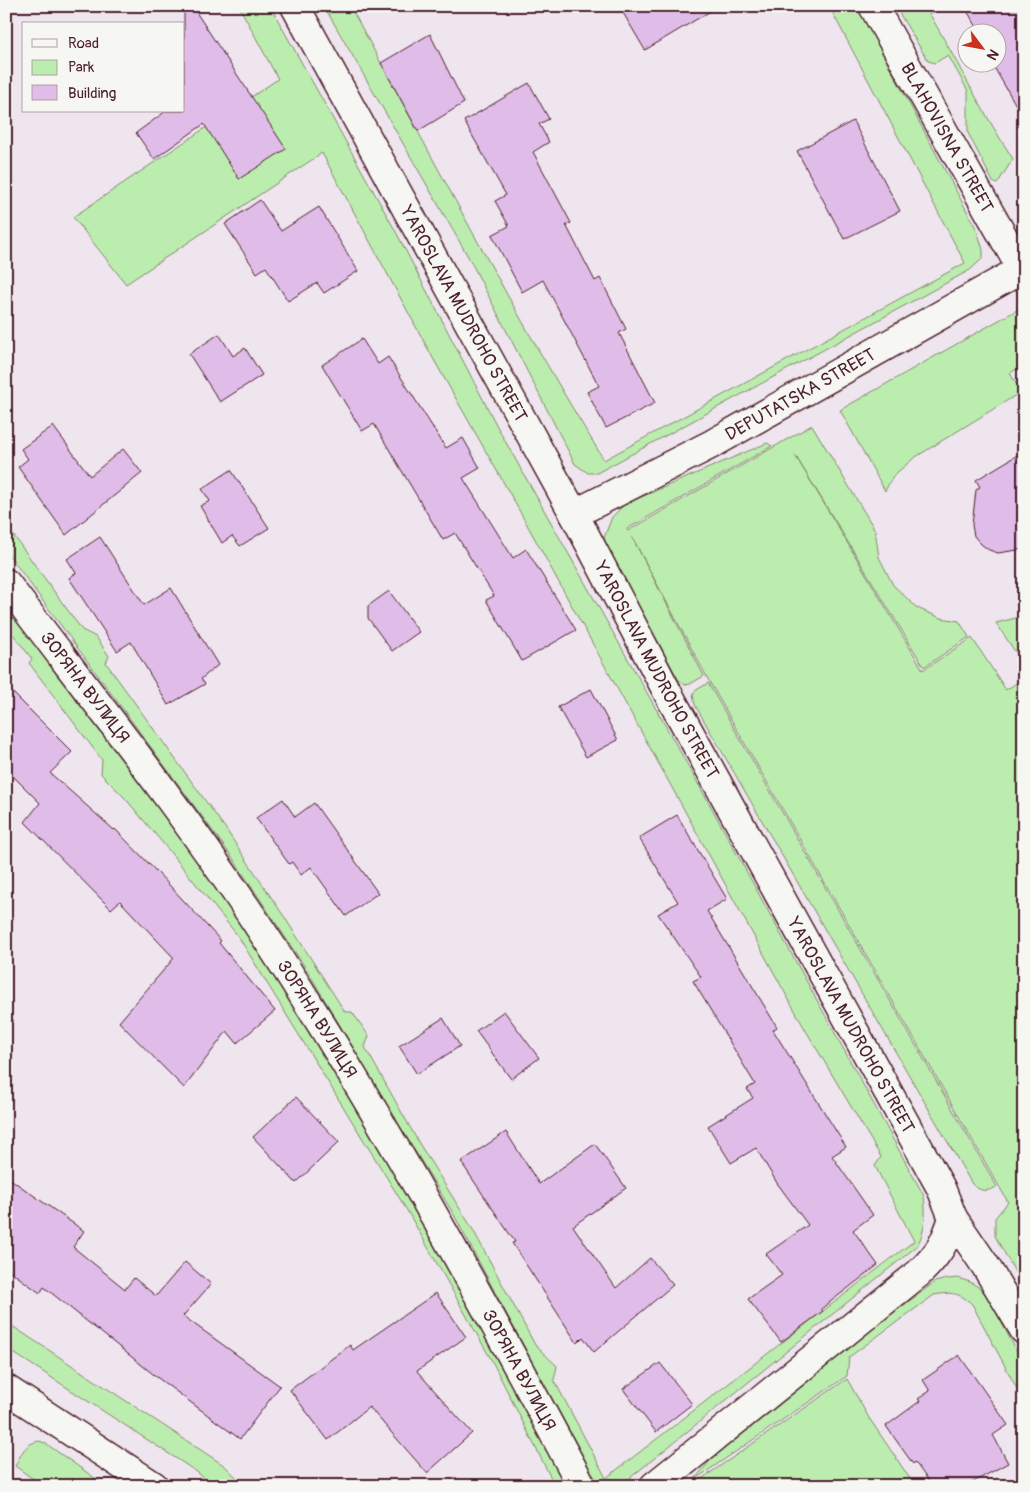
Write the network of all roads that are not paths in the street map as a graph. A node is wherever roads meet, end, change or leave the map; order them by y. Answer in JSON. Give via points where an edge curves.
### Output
{"nodes":[{"id":1,"x":295,"y":6,"type":"edge"},
{"id":2,"x":873,"y":6,"type":"edge"},
{"id":3,"x":1023,"y":269,"type":"edge"},
{"id":4,"x":574,"y":514,"type":"junction"},
{"id":5,"x":6,"y":583,"type":"edge"},
{"id":6,"x":954,"y":1218,"type":"junction"},
{"id":7,"x":1024,"y":1330,"type":"edge"},
{"id":8,"x":6,"y":1389,"type":"edge"},
{"id":9,"x":154,"y":1486,"type":"edge"},
{"id":10,"x":582,"y":1486,"type":"edge"},
{"id":11,"x":654,"y":1486,"type":"edge"}],
"edges":[{"from":1,"to":4,"type":"street","name":"YAROSLAVA MUDROHO STREET"},
{"from":2,"to":3,"type":"street","name":"BLAHOVISNA STREET"},
{"from":3,"to":4,"type":"street","name":"DEPUTATSKA STREET","via":[[712,444]]},
{"from":4,"to":6,"type":"street","name":"YAROSLAVA MUDROHO STREET","via":[[670,696],[941,1188]]},
{"from":5,"to":10,"type":"street","name":"ЗОРЯНА ВУЛИЦЯ","via":[[202,843],[268,940],[461,1260]]},
{"from":6,"to":7,"type":"street","name":"YAROSLAVA MUDROHO STREET"},
{"from":6,"to":11,"type":"street","via":[[935,1258],[919,1273]]},
{"from":8,"to":9,"type":"street"}]}
